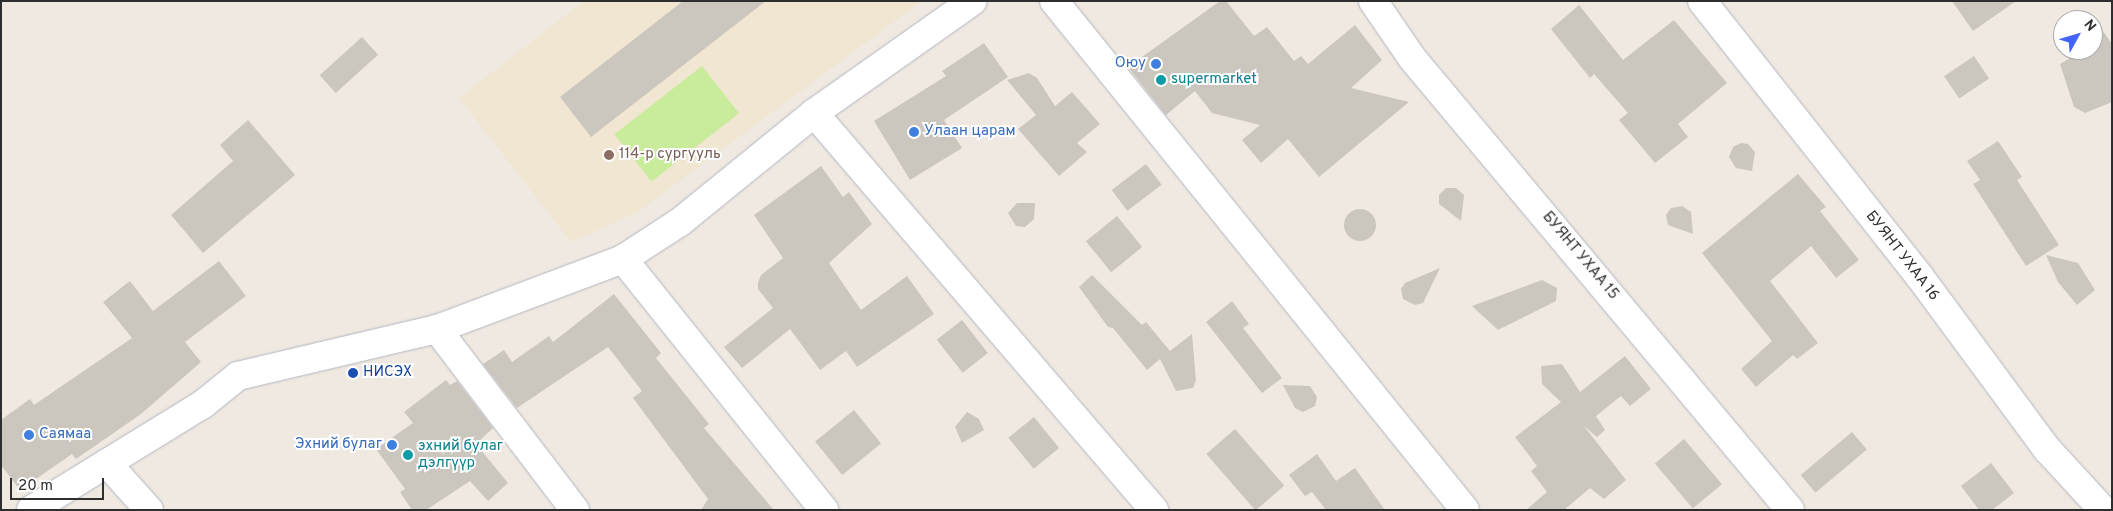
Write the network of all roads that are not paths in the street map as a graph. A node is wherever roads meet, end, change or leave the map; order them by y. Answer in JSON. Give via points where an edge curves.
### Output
{"nodes":[{"id":1,"x":973,"y":1,"type":"edge"},
{"id":2,"x":1054,"y":1,"type":"edge"},
{"id":3,"x":1373,"y":1,"type":"edge"},
{"id":4,"x":1702,"y":1,"type":"edge"},
{"id":5,"x":814,"y":114,"type":"junction"},
{"id":6,"x":623,"y":259,"type":"junction"},
{"id":7,"x":437,"y":329,"type":"junction"},
{"id":8,"x":107,"y":463,"type":"junction"},
{"id":9,"x":31,"y":510,"type":"edge"},
{"id":10,"x":149,"y":510,"type":"edge"},
{"id":11,"x":575,"y":510,"type":"edge"},
{"id":12,"x":824,"y":510,"type":"edge"},
{"id":13,"x":1154,"y":510,"type":"edge"},
{"id":14,"x":1465,"y":510,"type":"edge"},
{"id":15,"x":1790,"y":510,"type":"edge"},
{"id":16,"x":2103,"y":510,"type":"edge"}],
"edges":[{"from":1,"to":5,"type":"street"},
{"from":2,"to":14,"type":"street"},
{"from":3,"to":15,"type":"street","name":"БУЯНТ УХАА 15","via":[[1412,58]]},
{"from":4,"to":16,"type":"street","name":"БУЯНТ УХАА 16","via":[[1920,277],[2047,449]]},
{"from":5,"to":6,"type":"street","via":[[680,222]]},
{"from":5,"to":13,"type":"street"},
{"from":6,"to":7,"type":"street"},
{"from":6,"to":12,"type":"street"},
{"from":7,"to":8,"type":"street","via":[[238,376],[202,405]]},
{"from":7,"to":11,"type":"street"},
{"from":8,"to":9,"type":"street"},
{"from":8,"to":10,"type":"street"}]}
